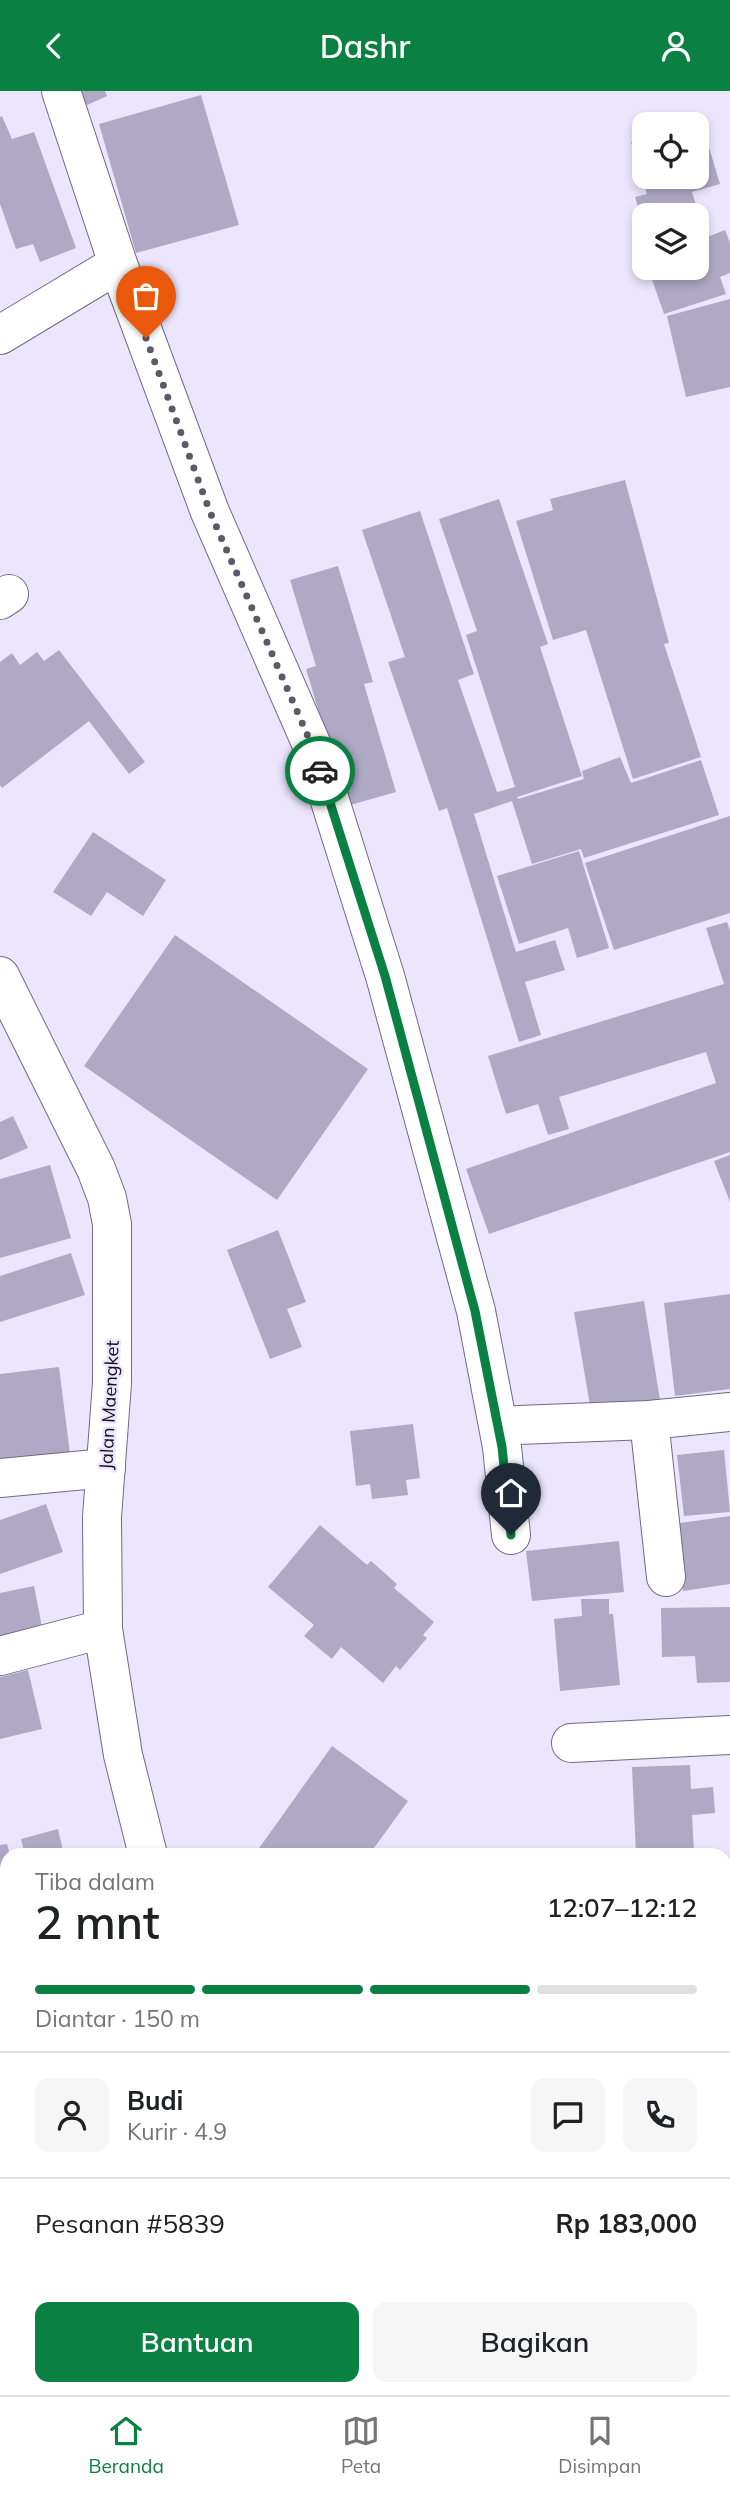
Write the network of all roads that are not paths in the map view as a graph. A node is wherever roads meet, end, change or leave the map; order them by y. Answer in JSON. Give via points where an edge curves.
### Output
{"nodes":[{"id":1,"x":61,"y":91,"type":"edge"},
{"id":2,"x":118,"y":264,"type":"junction"},
{"id":3,"x":0,"y":335,"type":"edge"},
{"id":4,"x":0,"y":976,"type":"edge"},
{"id":5,"x":730,"y":1412,"type":"edge"},
{"id":6,"x":649,"y":1420,"type":"junction"},
{"id":7,"x":518,"y":1425,"type":"dead end"},
{"id":8,"x":106,"y":1468,"type":"junction"},
{"id":9,"x":0,"y":1478,"type":"edge"},
{"id":10,"x":511,"y":1535,"type":"dead end"},
{"id":11,"x":666,"y":1577,"type":"dead end"},
{"id":12,"x":103,"y":1629,"type":"junction"},
{"id":13,"x":0,"y":1656,"type":"edge"},
{"id":14,"x":730,"y":1735,"type":"edge"},
{"id":15,"x":571,"y":1743,"type":"dead end"},
{"id":16,"x":146,"y":1848,"type":"edge"}],
"edges":[{"from":1,"to":2,"type":"street"},
{"from":2,"to":3,"type":"street"},
{"from":2,"to":10,"type":"street","via":[[210,512],[314,750],[385,976],[475,1311],[502,1447]]},
{"from":4,"to":8,"type":"street","name":"Jalan Maengket","via":[[96,1169],[110,1211],[112,1383]]},
{"from":5,"to":6,"type":"street"},
{"from":6,"to":7,"type":"street"},
{"from":6,"to":11,"type":"street"},
{"from":8,"to":9,"type":"street"},
{"from":8,"to":12,"type":"street","name":"Jalan Maengket"},
{"from":12,"to":13,"type":"street"},
{"from":12,"to":16,"type":"street","name":"Jalan Maengket","via":[[123,1755]]},
{"from":14,"to":15,"type":"street"}]}
